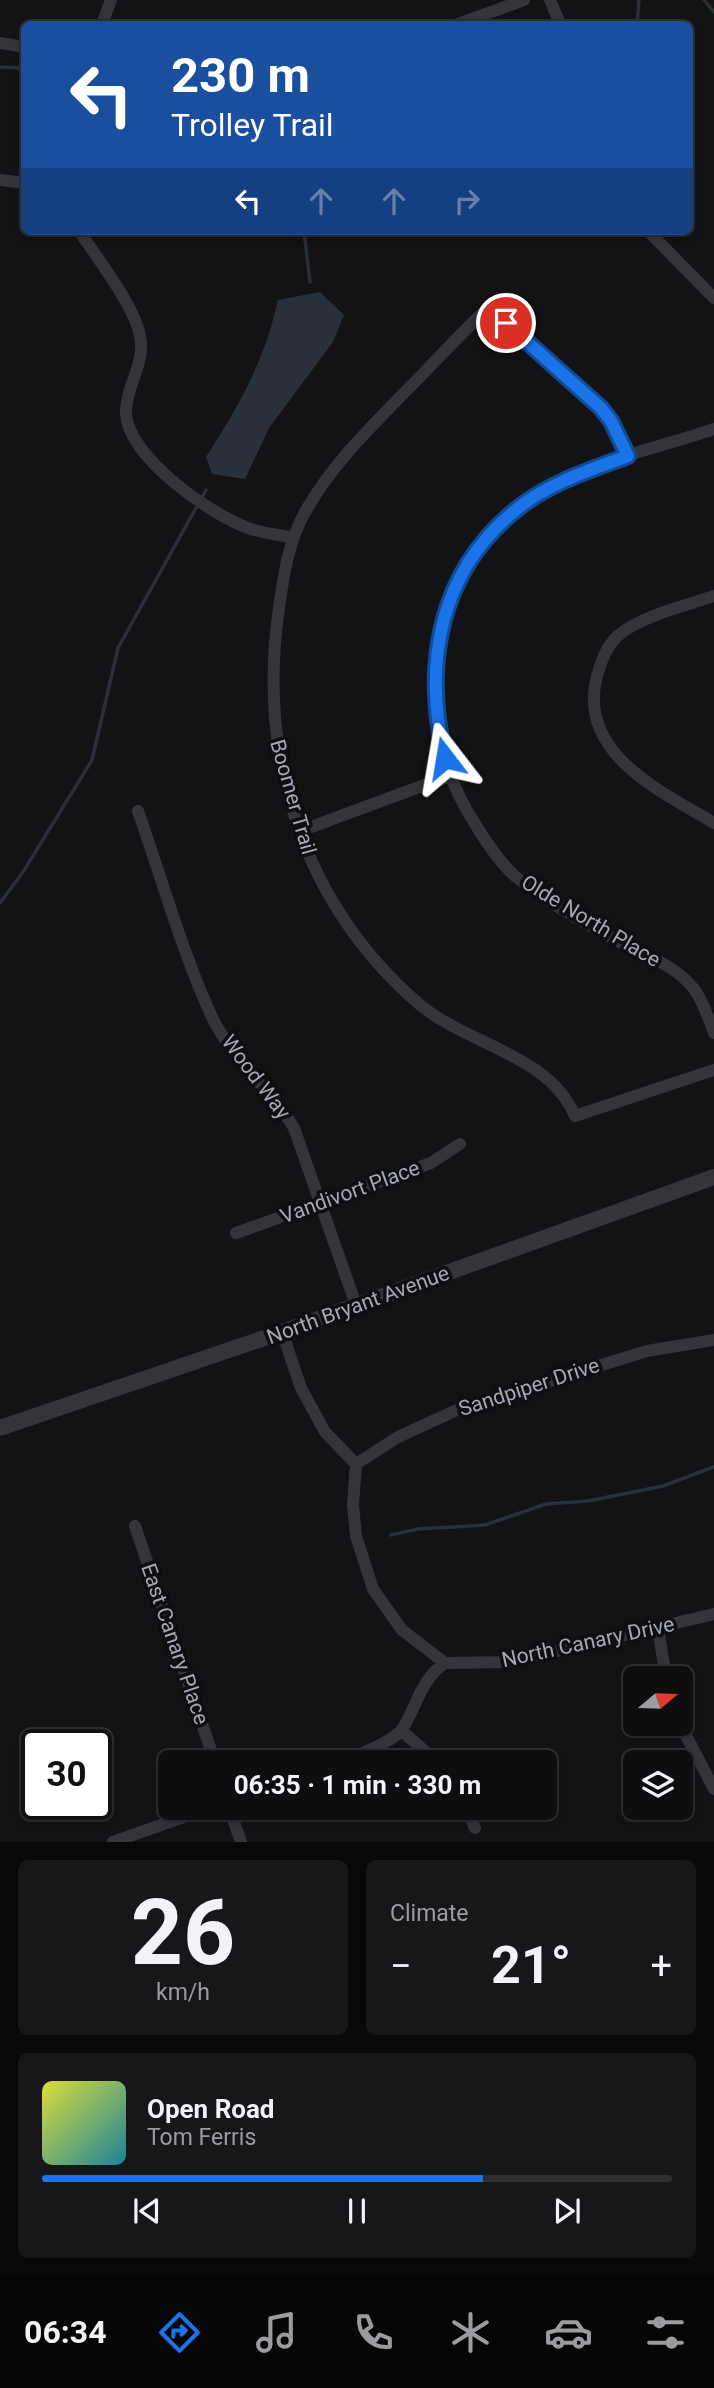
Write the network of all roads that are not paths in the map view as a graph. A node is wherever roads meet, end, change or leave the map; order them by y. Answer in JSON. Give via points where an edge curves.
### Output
{"nodes":[{"id":1,"x":111,"y":0,"type":"edge"},
{"id":2,"x":524,"y":0,"type":"edge"},
{"id":3,"x":550,"y":0,"type":"edge"},
{"id":4,"x":103,"y":21,"type":"edge"},
{"id":5,"x":465,"y":21,"type":"edge"},
{"id":6,"x":560,"y":21,"type":"edge"},
{"id":7,"x":0,"y":43,"type":"edge"},
{"id":8,"x":21,"y":46,"type":"edge"},
{"id":9,"x":0,"y":180,"type":"edge"},
{"id":10,"x":21,"y":183,"type":"edge"},
{"id":11,"x":82,"y":235,"type":"edge"},
{"id":12,"x":652,"y":235,"type":"edge"},
{"id":13,"x":711,"y":290,"type":"edge"},
{"id":14,"x":714,"y":429,"type":"edge"},
{"id":15,"x":628,"y":456,"type":"junction"},
{"id":16,"x":292,"y":538,"type":"junction"},
{"id":17,"x":714,"y":596,"type":"edge"},
{"id":18,"x":449,"y":776,"type":"junction"},
{"id":19,"x":138,"y":811,"type":"dead end"},
{"id":20,"x":714,"y":823,"type":"edge"},
{"id":21,"x":300,"y":831,"type":"junction"},
{"id":22,"x":714,"y":1032,"type":"edge"},
{"id":23,"x":714,"y":1070,"type":"edge"},
{"id":24,"x":460,"y":1144,"type":"dead end"},
{"id":25,"x":714,"y":1177,"type":"edge"},
{"id":26,"x":321,"y":1203,"type":"junction"},
{"id":27,"x":236,"y":1233,"type":"dead end"},
{"id":28,"x":356,"y":1306,"type":"junction"},
{"id":29,"x":282,"y":1332,"type":"junction"},
{"id":30,"x":714,"y":1340,"type":"edge"},
{"id":31,"x":0,"y":1428,"type":"edge"},
{"id":32,"x":356,"y":1464,"type":"junction"},
{"id":33,"x":135,"y":1526,"type":"dead end"},
{"id":34,"x":714,"y":1614,"type":"edge"},
{"id":35,"x":658,"y":1628,"type":"junction"},
{"id":36,"x":444,"y":1663,"type":"junction"},
{"id":37,"x":664,"y":1666,"type":"edge"},
{"id":38,"x":402,"y":1731,"type":"junction"},
{"id":39,"x":686,"y":1736,"type":"edge"},
{"id":40,"x":211,"y":1750,"type":"edge"},
{"id":41,"x":369,"y":1750,"type":"edge"},
{"id":42,"x":423,"y":1750,"type":"edge"},
{"id":43,"x":714,"y":1789,"type":"edge"},
{"id":44,"x":175,"y":1820,"type":"edge"},
{"id":45,"x":233,"y":1820,"type":"edge"},
{"id":46,"x":472,"y":1820,"type":"edge"},
{"id":47,"x":475,"y":1828,"type":"dead end"},
{"id":48,"x":113,"y":1842,"type":"edge"},
{"id":49,"x":241,"y":1842,"type":"edge"}],
"edges":[{"from":1,"to":4,"type":"street"},
{"from":2,"to":5,"type":"street"},
{"from":3,"to":6,"type":"street"},
{"from":7,"to":8,"type":"street"},
{"from":9,"to":10,"type":"street"},
{"from":11,"to":16,"type":"street","via":[[141,337],[138,369],[126,405],[132,434],[193,498],[251,529]]},
{"from":12,"to":13,"type":"street"},
{"from":14,"to":15,"type":"street","name":"Olde North Place"},
{"from":15,"to":16,"type":"street","name":"Boomer Trail","via":[[601,408],[489,307],[331,471]]},
{"from":15,"to":18,"type":"street","name":"Olde North Place","via":[[569,478],[516,510],[465,570],[440,625],[435,651],[436,722]]},
{"from":16,"to":21,"type":"street","name":"Boomer Trail","via":[[271,685],[279,765]]},
{"from":17,"to":20,"type":"street","via":[[624,631],[610,643],[595,683],[600,729],[632,772]]},
{"from":18,"to":21,"type":"street"},
{"from":18,"to":22,"type":"street","name":"Olde North Place","via":[[492,851],[513,875],[615,940],[670,968],[694,989]]},
{"from":19,"to":26,"type":"street","name":"Wood Way","via":[[212,1018],[251,1076],[288,1119]]},
{"from":21,"to":23,"type":"street","name":"Boomer Trail","via":[[329,896],[389,975],[443,1021],[542,1075],[568,1099],[575,1116]]},
{"from":24,"to":26,"type":"street","name":"Vandivort Place","via":[[430,1163]]},
{"from":25,"to":28,"type":"street","name":"North Bryant Avenue"},
{"from":26,"to":27,"type":"street","name":"Vandivort Place"},
{"from":26,"to":28,"type":"street","name":"Wood Way"},
{"from":28,"to":29,"type":"street","name":"North Bryant Avenue"},
{"from":29,"to":31,"type":"street","name":"North Bryant Avenue"},
{"from":29,"to":32,"type":"street","via":[[301,1388],[325,1432]]},
{"from":30,"to":32,"type":"street","name":"Sandpiper Drive","via":[[647,1351],[459,1409],[398,1437]]},
{"from":32,"to":36,"type":"street","via":[[356,1536],[373,1589],[402,1630]]},
{"from":33,"to":40,"type":"street","name":"East Canary Place"},
{"from":34,"to":35,"type":"street","name":"North Canary Drive"},
{"from":35,"to":36,"type":"street","name":"North Canary Drive","via":[[510,1662]]},
{"from":35,"to":37,"type":"street"},
{"from":36,"to":38,"type":"street","via":[[427,1679]]},
{"from":38,"to":41,"type":"street"},
{"from":38,"to":42,"type":"street"},
{"from":39,"to":43,"type":"street"},
{"from":44,"to":48,"type":"street"},
{"from":45,"to":49,"type":"street"},
{"from":46,"to":47,"type":"street"}]}
